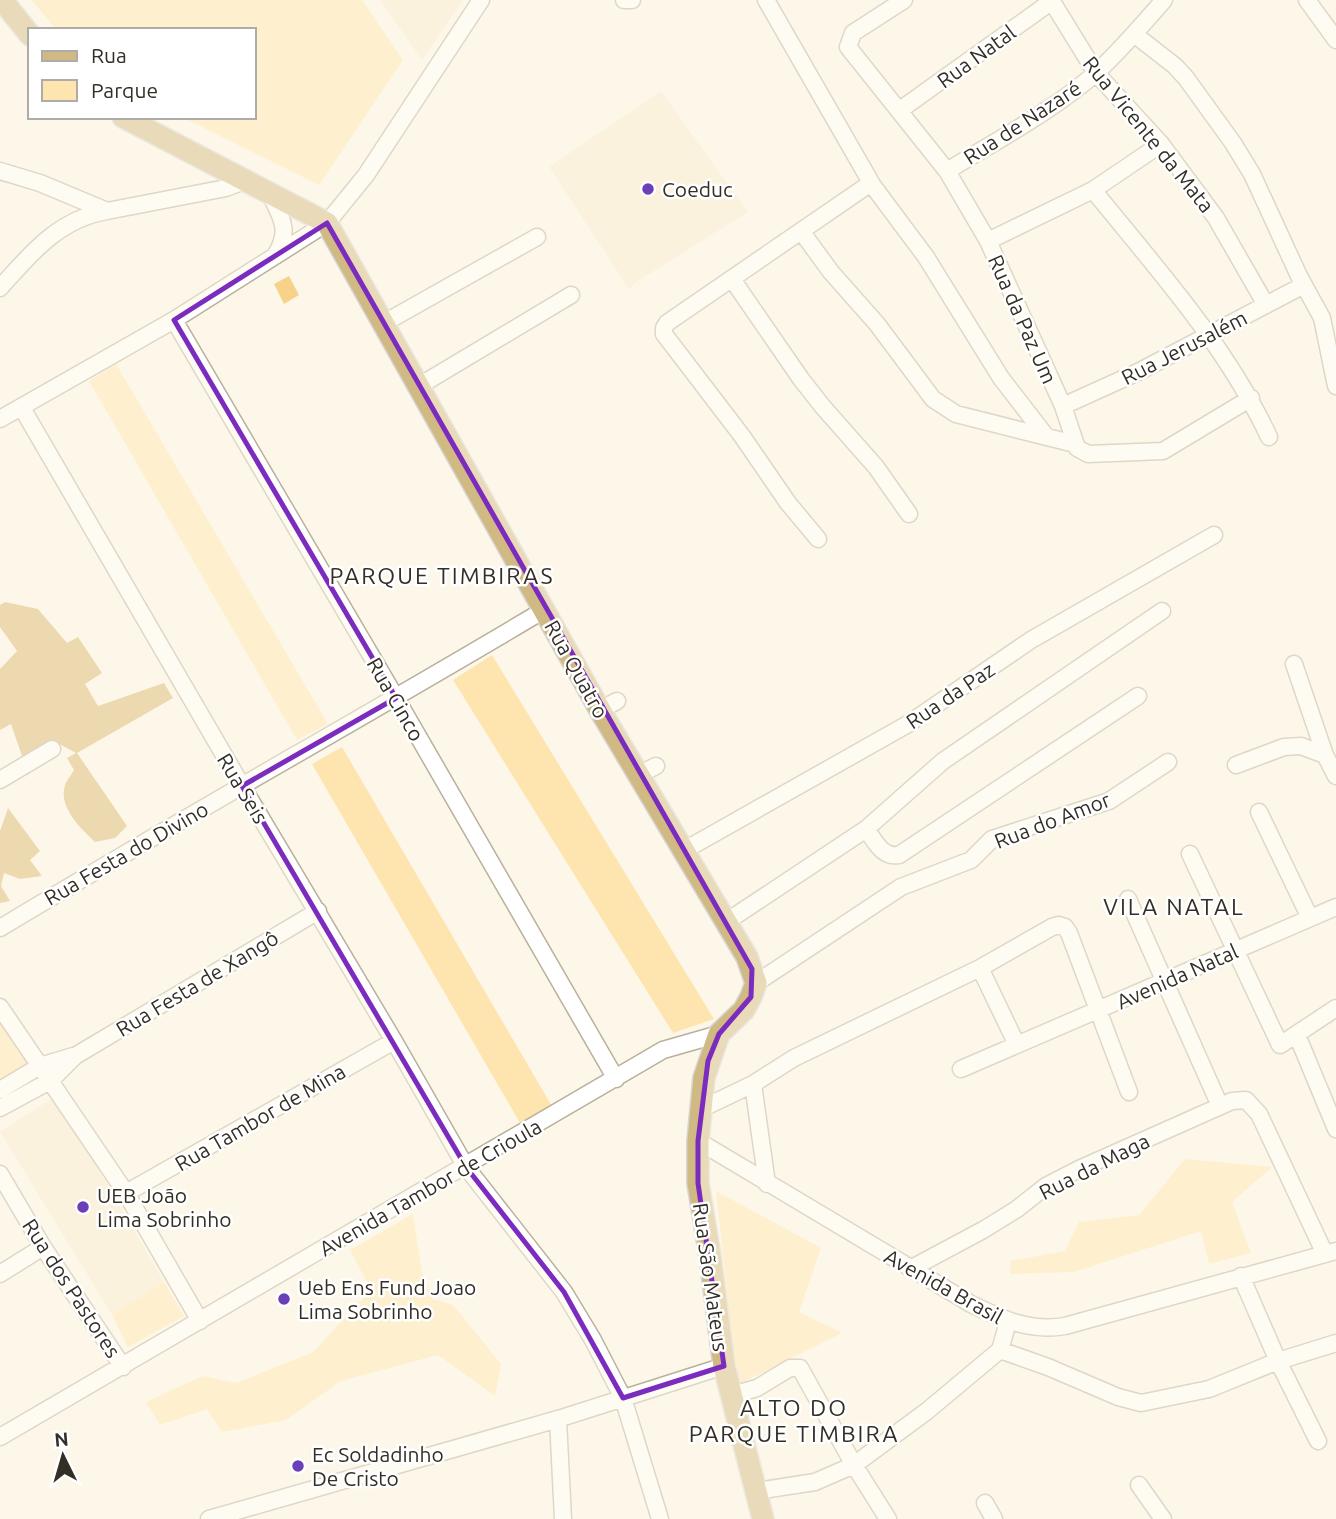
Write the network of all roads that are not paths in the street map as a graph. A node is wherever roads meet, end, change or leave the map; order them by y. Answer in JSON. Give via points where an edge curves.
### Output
{"nodes":[{"id":1,"x":2,"y":0,"type":"edge"},
{"id":2,"x":481,"y":0,"type":"edge"},
{"id":3,"x":624,"y":0,"type":"edge"},
{"id":4,"x":632,"y":0,"type":"edge"},
{"id":5,"x":766,"y":0,"type":"edge"},
{"id":6,"x":904,"y":0,"type":"edge"},
{"id":7,"x":1164,"y":0,"type":"edge"},
{"id":8,"x":1307,"y":0,"type":"edge"},
{"id":9,"x":1051,"y":1,"type":"edge"},
{"id":10,"x":0,"y":14,"type":"edge"},
{"id":11,"x":28,"y":34,"type":"edge"},
{"id":12,"x":1134,"y":34,"type":"junction"},
{"id":13,"x":28,"y":35,"type":"edge"},
{"id":14,"x":1336,"y":40,"type":"edge"},
{"id":15,"x":1096,"y":73,"type":"junction"},
{"id":16,"x":900,"y":110,"type":"junction"},
{"id":17,"x":126,"y":119,"type":"edge"},
{"id":18,"x":1161,"y":144,"type":"junction"},
{"id":19,"x":0,"y":170,"type":"edge"},
{"id":20,"x":947,"y":171,"type":"junction"},
{"id":21,"x":244,"y":181,"type":"junction"},
{"id":22,"x":871,"y":183,"type":"junction"},
{"id":23,"x":1093,"y":190,"type":"junction"},
{"id":24,"x":270,"y":194,"type":"junction"},
{"id":25,"x":107,"y":211,"type":"junction"},
{"id":26,"x":327,"y":223,"type":"junction"},
{"id":27,"x":801,"y":231,"type":"junction"},
{"id":28,"x":537,"y":237,"type":"dead end"},
{"id":29,"x":988,"y":241,"type":"junction"},
{"id":30,"x":273,"y":260,"type":"junction"},
{"id":31,"x":732,"y":279,"type":"junction"},
{"id":32,"x":1304,"y":285,"type":"junction"},
{"id":33,"x":0,"y":288,"type":"edge"},
{"id":34,"x":571,"y":295,"type":"dead end"},
{"id":35,"x":1266,"y":305,"type":"junction"},
{"id":36,"x":174,"y":320,"type":"junction"},
{"id":37,"x":384,"y":323,"type":"junction"},
{"id":38,"x":1208,"y":336,"type":"junction"},
{"id":39,"x":1333,"y":350,"type":"edge"},
{"id":40,"x":419,"y":386,"type":"junction"},
{"id":41,"x":1336,"y":386,"type":"edge"},
{"id":42,"x":1251,"y":398,"type":"junction"},
{"id":43,"x":1063,"y":407,"type":"junction"},
{"id":44,"x":22,"y":408,"type":"junction"},
{"id":45,"x":0,"y":419,"type":"edge"},
{"id":46,"x":1045,"y":435,"type":"junction"},
{"id":47,"x":1269,"y":437,"type":"dead end"},
{"id":48,"x":1075,"y":444,"type":"junction"},
{"id":49,"x":909,"y":514,"type":"dead end"},
{"id":50,"x":1214,"y":535,"type":"dead end"},
{"id":51,"x":818,"y":539,"type":"dead end"},
{"id":52,"x":544,"y":610,"type":"junction"},
{"id":53,"x":1162,"y":611,"type":"dead end"},
{"id":54,"x":1294,"y":664,"type":"dead end"},
{"id":55,"x":1138,"y":696,"type":"dead end"},
{"id":56,"x":396,"y":698,"type":"junction"},
{"id":57,"x":52,"y":749,"type":"dead end"},
{"id":58,"x":1325,"y":755,"type":"junction"},
{"id":59,"x":1168,"y":762,"type":"dead end"},
{"id":60,"x":1236,"y":765,"type":"dead end"},
{"id":61,"x":1336,"y":776,"type":"edge"},
{"id":62,"x":0,"y":780,"type":"edge"},
{"id":63,"x":242,"y":786,"type":"junction"},
{"id":64,"x":1259,"y":812,"type":"dead end"},
{"id":65,"x":866,"y":829,"type":"junction"},
{"id":66,"x":684,"y":851,"type":"junction"},
{"id":67,"x":1190,"y":854,"type":"dead end"},
{"id":68,"x":1128,"y":898,"type":"dead end"},
{"id":69,"x":1336,"y":906,"type":"edge"},
{"id":70,"x":318,"y":911,"type":"junction"},
{"id":71,"x":1310,"y":918,"type":"junction"},
{"id":72,"x":726,"y":922,"type":"junction"},
{"id":73,"x":0,"y":928,"type":"edge"},
{"id":74,"x":1237,"y":950,"type":"junction"},
{"id":75,"x":980,"y":968,"type":"junction"},
{"id":76,"x":1165,"y":981,"type":"junction"},
{"id":77,"x":756,"y":984,"type":"junction"},
{"id":78,"x":0,"y":1007,"type":"edge"},
{"id":79,"x":1099,"y":1010,"type":"junction"},
{"id":80,"x":1334,"y":1013,"type":"edge"},
{"id":81,"x":719,"y":1034,"type":"junction"},
{"id":82,"x":1297,"y":1035,"type":"junction"},
{"id":83,"x":394,"y":1041,"type":"junction"},
{"id":84,"x":1017,"y":1045,"type":"junction"},
{"id":85,"x":75,"y":1056,"type":"junction"},
{"id":86,"x":40,"y":1066,"type":"junction"},
{"id":87,"x":961,"y":1069,"type":"dead end"},
{"id":88,"x":616,"y":1079,"type":"junction"},
{"id":89,"x":50,"y":1081,"type":"junction"},
{"id":90,"x":753,"y":1084,"type":"junction"},
{"id":91,"x":0,"y":1090,"type":"edge"},
{"id":92,"x":1129,"y":1092,"type":"dead end"},
{"id":93,"x":1220,"y":1107,"type":"junction"},
{"id":94,"x":0,"y":1108,"type":"edge"},
{"id":95,"x":701,"y":1109,"type":"junction"},
{"id":96,"x":1336,"y":1129,"type":"edge"},
{"id":97,"x":698,"y":1141,"type":"junction"},
{"id":98,"x":466,"y":1167,"type":"junction"},
{"id":99,"x":0,"y":1174,"type":"edge"},
{"id":100,"x":767,"y":1184,"type":"junction"},
{"id":101,"x":126,"y":1193,"type":"junction"},
{"id":102,"x":43,"y":1247,"type":"junction"},
{"id":103,"x":1330,"y":1253,"type":"edge"},
{"id":104,"x":912,"y":1268,"type":"junction"},
{"id":105,"x":0,"y":1274,"type":"edge"},
{"id":106,"x":1241,"y":1276,"type":"junction"},
{"id":107,"x":200,"y":1321,"type":"junction"},
{"id":108,"x":1008,"y":1322,"type":"junction"},
{"id":109,"x":1336,"y":1343,"type":"edge"},
{"id":110,"x":1000,"y":1350,"type":"junction"},
{"id":111,"x":1278,"y":1361,"type":"junction"},
{"id":112,"x":123,"y":1367,"type":"junction"},
{"id":113,"x":724,"y":1367,"type":"junction"},
{"id":114,"x":732,"y":1395,"type":"junction"},
{"id":115,"x":623,"y":1398,"type":"junction"},
{"id":116,"x":558,"y":1419,"type":"junction"},
{"id":117,"x":0,"y":1437,"type":"edge"},
{"id":118,"x":1318,"y":1441,"type":"dead end"},
{"id":119,"x":854,"y":1465,"type":"junction"},
{"id":120,"x":1139,"y":1485,"type":"dead end"},
{"id":121,"x":757,"y":1492,"type":"junction"},
{"id":122,"x":985,"y":1503,"type":"dead end"},
{"id":123,"x":209,"y":1519,"type":"edge"},
{"id":124,"x":563,"y":1519,"type":"edge"},
{"id":125,"x":660,"y":1519,"type":"edge"},
{"id":126,"x":763,"y":1519,"type":"edge"},
{"id":127,"x":888,"y":1519,"type":"edge"},
{"id":128,"x":994,"y":1519,"type":"edge"},
{"id":129,"x":1163,"y":1519,"type":"edge"}],
"edges":[{"from":1,"to":11,"type":"main road"},
{"from":2,"to":26,"type":"street","via":[[366,175]]},
{"from":3,"to":4,"type":"street"},
{"from":5,"to":22,"type":"street"},
{"from":6,"to":16,"type":"street","name":"Rua da Paz Um","via":[[853,33],[848,42],[852,53]]},
{"from":7,"to":12,"type":"street","name":"Rua de Nazaré"},
{"from":8,"to":14,"type":"street"},
{"from":9,"to":15,"type":"street","name":"Rua Vicente da Mata"},
{"from":9,"to":16,"type":"street","name":"Rua Natal"},
{"from":10,"to":13,"type":"main road"},
{"from":12,"to":15,"type":"street","name":"Rua de Nazaré"},
{"from":12,"to":32,"type":"street","via":[[1175,66],[1233,143]]},
{"from":15,"to":18,"type":"street","name":"Rua Vicente da Mata"},
{"from":15,"to":20,"type":"street","name":"Rua de Nazaré"},
{"from":16,"to":20,"type":"street","name":"Rua da Paz Um"},
{"from":17,"to":21,"type":"main road"},
{"from":18,"to":23,"type":"street"},
{"from":18,"to":35,"type":"street","name":"Rua Vicente da Mata","via":[[1216,218]]},
{"from":19,"to":25,"type":"street"},
{"from":20,"to":29,"type":"street","name":"Rua da Paz Um"},
{"from":21,"to":24,"type":"main road"},
{"from":21,"to":25,"type":"street"},
{"from":22,"to":27,"type":"street"},
{"from":22,"to":46,"type":"street","via":[[926,257],[1001,378]]},
{"from":23,"to":29,"type":"street"},
{"from":23,"to":38,"type":"street"},
{"from":24,"to":26,"type":"main road"},
{"from":24,"to":30,"type":"street","via":[[285,229]]},
{"from":25,"to":33,"type":"street","via":[[86,215],[53,234]]},
{"from":26,"to":30,"type":"street"},
{"from":26,"to":37,"type":"main road","name":"Rua Quatro"},
{"from":27,"to":31,"type":"street"},
{"from":27,"to":46,"type":"street","via":[[933,399],[956,414]]},
{"from":28,"to":37,"type":"street"},
{"from":29,"to":43,"type":"street","name":"Rua da Paz Um"},
{"from":30,"to":36,"type":"street"},
{"from":31,"to":49,"type":"street","via":[[823,407],[876,467]]},
{"from":31,"to":51,"type":"street","via":[[667,323],[664,334]]},
{"from":32,"to":35,"type":"street","name":"Rua Jerusalém"},
{"from":32,"to":39,"type":"street"},
{"from":34,"to":40,"type":"street"},
{"from":35,"to":38,"type":"street","name":"Rua Jerusalém"},
{"from":36,"to":44,"type":"street"},
{"from":36,"to":56,"type":"street","name":"Rua Cinco"},
{"from":37,"to":40,"type":"main road","name":"Rua Quatro"},
{"from":38,"to":42,"type":"street"},
{"from":38,"to":43,"type":"street","name":"Rua Jerusalém"},
{"from":39,"to":41,"type":"street"},
{"from":40,"to":52,"type":"main road","name":"Rua Quatro"},
{"from":42,"to":47,"type":"street"},
{"from":42,"to":48,"type":"street","via":[[1163,451],[1088,454]]},
{"from":43,"to":48,"type":"street","name":"Rua da Paz Um"},
{"from":44,"to":45,"type":"street"},
{"from":44,"to":63,"type":"street","name":"Rua Seis"},
{"from":46,"to":48,"type":"street"},
{"from":50,"to":66,"type":"street","name":"Rua da Paz","via":[[1031,640],[908,724]]},
{"from":52,"to":56,"type":"street","name":"Rua Festa do Divino"},
{"from":52,"to":66,"type":"main road","name":"Rua Quatro","via":[[647,771]]},
{"from":53,"to":65,"type":"street","via":[[943,761]]},
{"from":54,"to":58,"type":"street"},
{"from":55,"to":65,"type":"street","via":[[899,855],[885,854]]},
{"from":56,"to":63,"type":"street","name":"Rua Festa do Divino"},
{"from":56,"to":88,"type":"street","name":"Rua Cinco"},
{"from":57,"to":62,"type":"street"},
{"from":58,"to":60,"type":"street","via":[[1301,746],[1284,747]]},
{"from":58,"to":61,"type":"street"},
{"from":59,"to":77,"type":"street","name":"Rua do Amor","via":[[1109,801],[992,839],[971,860],[901,887]]},
{"from":63,"to":70,"type":"street","name":"Rua Seis"},
{"from":63,"to":73,"type":"street","name":"Rua Festa do Divino"},
{"from":64,"to":71,"type":"street"},
{"from":65,"to":72,"type":"street"},
{"from":66,"to":72,"type":"main road","name":"Rua Quatro"},
{"from":67,"to":74,"type":"street"},
{"from":68,"to":76,"type":"street"},
{"from":69,"to":71,"type":"street","name":"Avenida Natal"},
{"from":70,"to":83,"type":"street","name":"Rua Seis"},
{"from":70,"to":85,"type":"street","name":"Rua Festa de Xangô"},
{"from":71,"to":74,"type":"street","name":"Avenida Natal"},
{"from":72,"to":77,"type":"main road","name":"Rua Quatro","via":[[747,957]]},
{"from":74,"to":76,"type":"street","name":"Avenida Natal"},
{"from":74,"to":82,"type":"street","via":[[1280,1045]]},
{"from":75,"to":79,"type":"street","via":[[1052,927],[1065,927]]},
{"from":75,"to":84,"type":"street"},
{"from":75,"to":90,"type":"street","via":[[794,1058]]},
{"from":76,"to":79,"type":"street","name":"Avenida Natal"},
{"from":76,"to":93,"type":"street"},
{"from":77,"to":81,"type":"main road","via":[[744,1010]]},
{"from":78,"to":86,"type":"street"},
{"from":79,"to":84,"type":"street","name":"Avenida Natal"},
{"from":79,"to":92,"type":"street"},
{"from":80,"to":82,"type":"street"},
{"from":81,"to":88,"type":"street","name":"Avenida Tambor de Crioula","via":[[663,1050]]},
{"from":81,"to":95,"type":"main road","name":"Rua São Mateus","via":[[704,1078]]},
{"from":82,"to":96,"type":"street"},
{"from":83,"to":98,"type":"street","name":"Rua Seis"},
{"from":83,"to":101,"type":"street","name":"Rua Tambor de Mina"},
{"from":84,"to":87,"type":"street","name":"Avenida Natal"},
{"from":85,"to":86,"type":"street","name":"Rua Festa de Xangô"},
{"from":85,"to":89,"type":"street","name":"Rua Festa de Xangô"},
{"from":86,"to":89,"type":"street"},
{"from":86,"to":91,"type":"street","name":"Rua Festa de Xangô"},
{"from":88,"to":98,"type":"street","name":"Avenida Tambor de Crioula"},
{"from":89,"to":94,"type":"street","name":"Rua Festa de Xangô"},
{"from":89,"to":101,"type":"street"},
{"from":90,"to":95,"type":"street"},
{"from":90,"to":100,"type":"street"},
{"from":93,"to":103,"type":"street","name":"Rua da Maga","via":[[1246,1100],[1259,1114]]},
{"from":93,"to":104,"type":"street","name":"Rua da Maga","via":[[1046,1186],[983,1230]]},
{"from":95,"to":97,"type":"main road","name":"Rua São Mateus"},
{"from":97,"to":100,"type":"street","name":"Avenida Brasil"},
{"from":97,"to":113,"type":"main road","name":"Rua São Mateus","via":[[698,1183]]},
{"from":98,"to":107,"type":"street","name":"Avenida Tambor de Crioula"},
{"from":98,"to":115,"type":"street","name":"Rua Seis","via":[[564,1292]]},
{"from":99,"to":102,"type":"street","name":"Rua dos Pastores"},
{"from":100,"to":104,"type":"street","name":"Avenida Brasil"},
{"from":101,"to":107,"type":"street"},
{"from":102,"to":105,"type":"street"},
{"from":102,"to":112,"type":"street","name":"Rua dos Pastores"},
{"from":103,"to":106,"type":"street","name":"Avenida Brasil"},
{"from":104,"to":108,"type":"street","name":"Avenida Brasil"},
{"from":106,"to":108,"type":"street","name":"Avenida Brasil","via":[[1065,1326]]},
{"from":106,"to":111,"type":"street"},
{"from":107,"to":112,"type":"street","name":"Avenida Tambor de Crioula"},
{"from":108,"to":110,"type":"street"},
{"from":109,"to":111,"type":"street"},
{"from":110,"to":111,"type":"street","via":[[1140,1403],[1209,1390]]},
{"from":110,"to":119,"type":"street"},
{"from":111,"to":118,"type":"street"},
{"from":112,"to":117,"type":"street","name":"Avenida Tambor de Crioula"},
{"from":113,"to":114,"type":"main road","name":"Rua São Mateus"},
{"from":113,"to":115,"type":"street"},
{"from":114,"to":119,"type":"street","via":[[798,1367]]},
{"from":114,"to":121,"type":"main road","name":"Rua São Mateus"},
{"from":115,"to":116,"type":"street"},
{"from":115,"to":125,"type":"street","name":"Rua Seis"},
{"from":116,"to":123,"type":"street"},
{"from":116,"to":124,"type":"street"},
{"from":119,"to":121,"type":"street","via":[[815,1482]]},
{"from":119,"to":127,"type":"street"},
{"from":120,"to":129,"type":"street"},
{"from":121,"to":126,"type":"main road","name":"Rua São Mateus"},
{"from":122,"to":128,"type":"street"}]}
